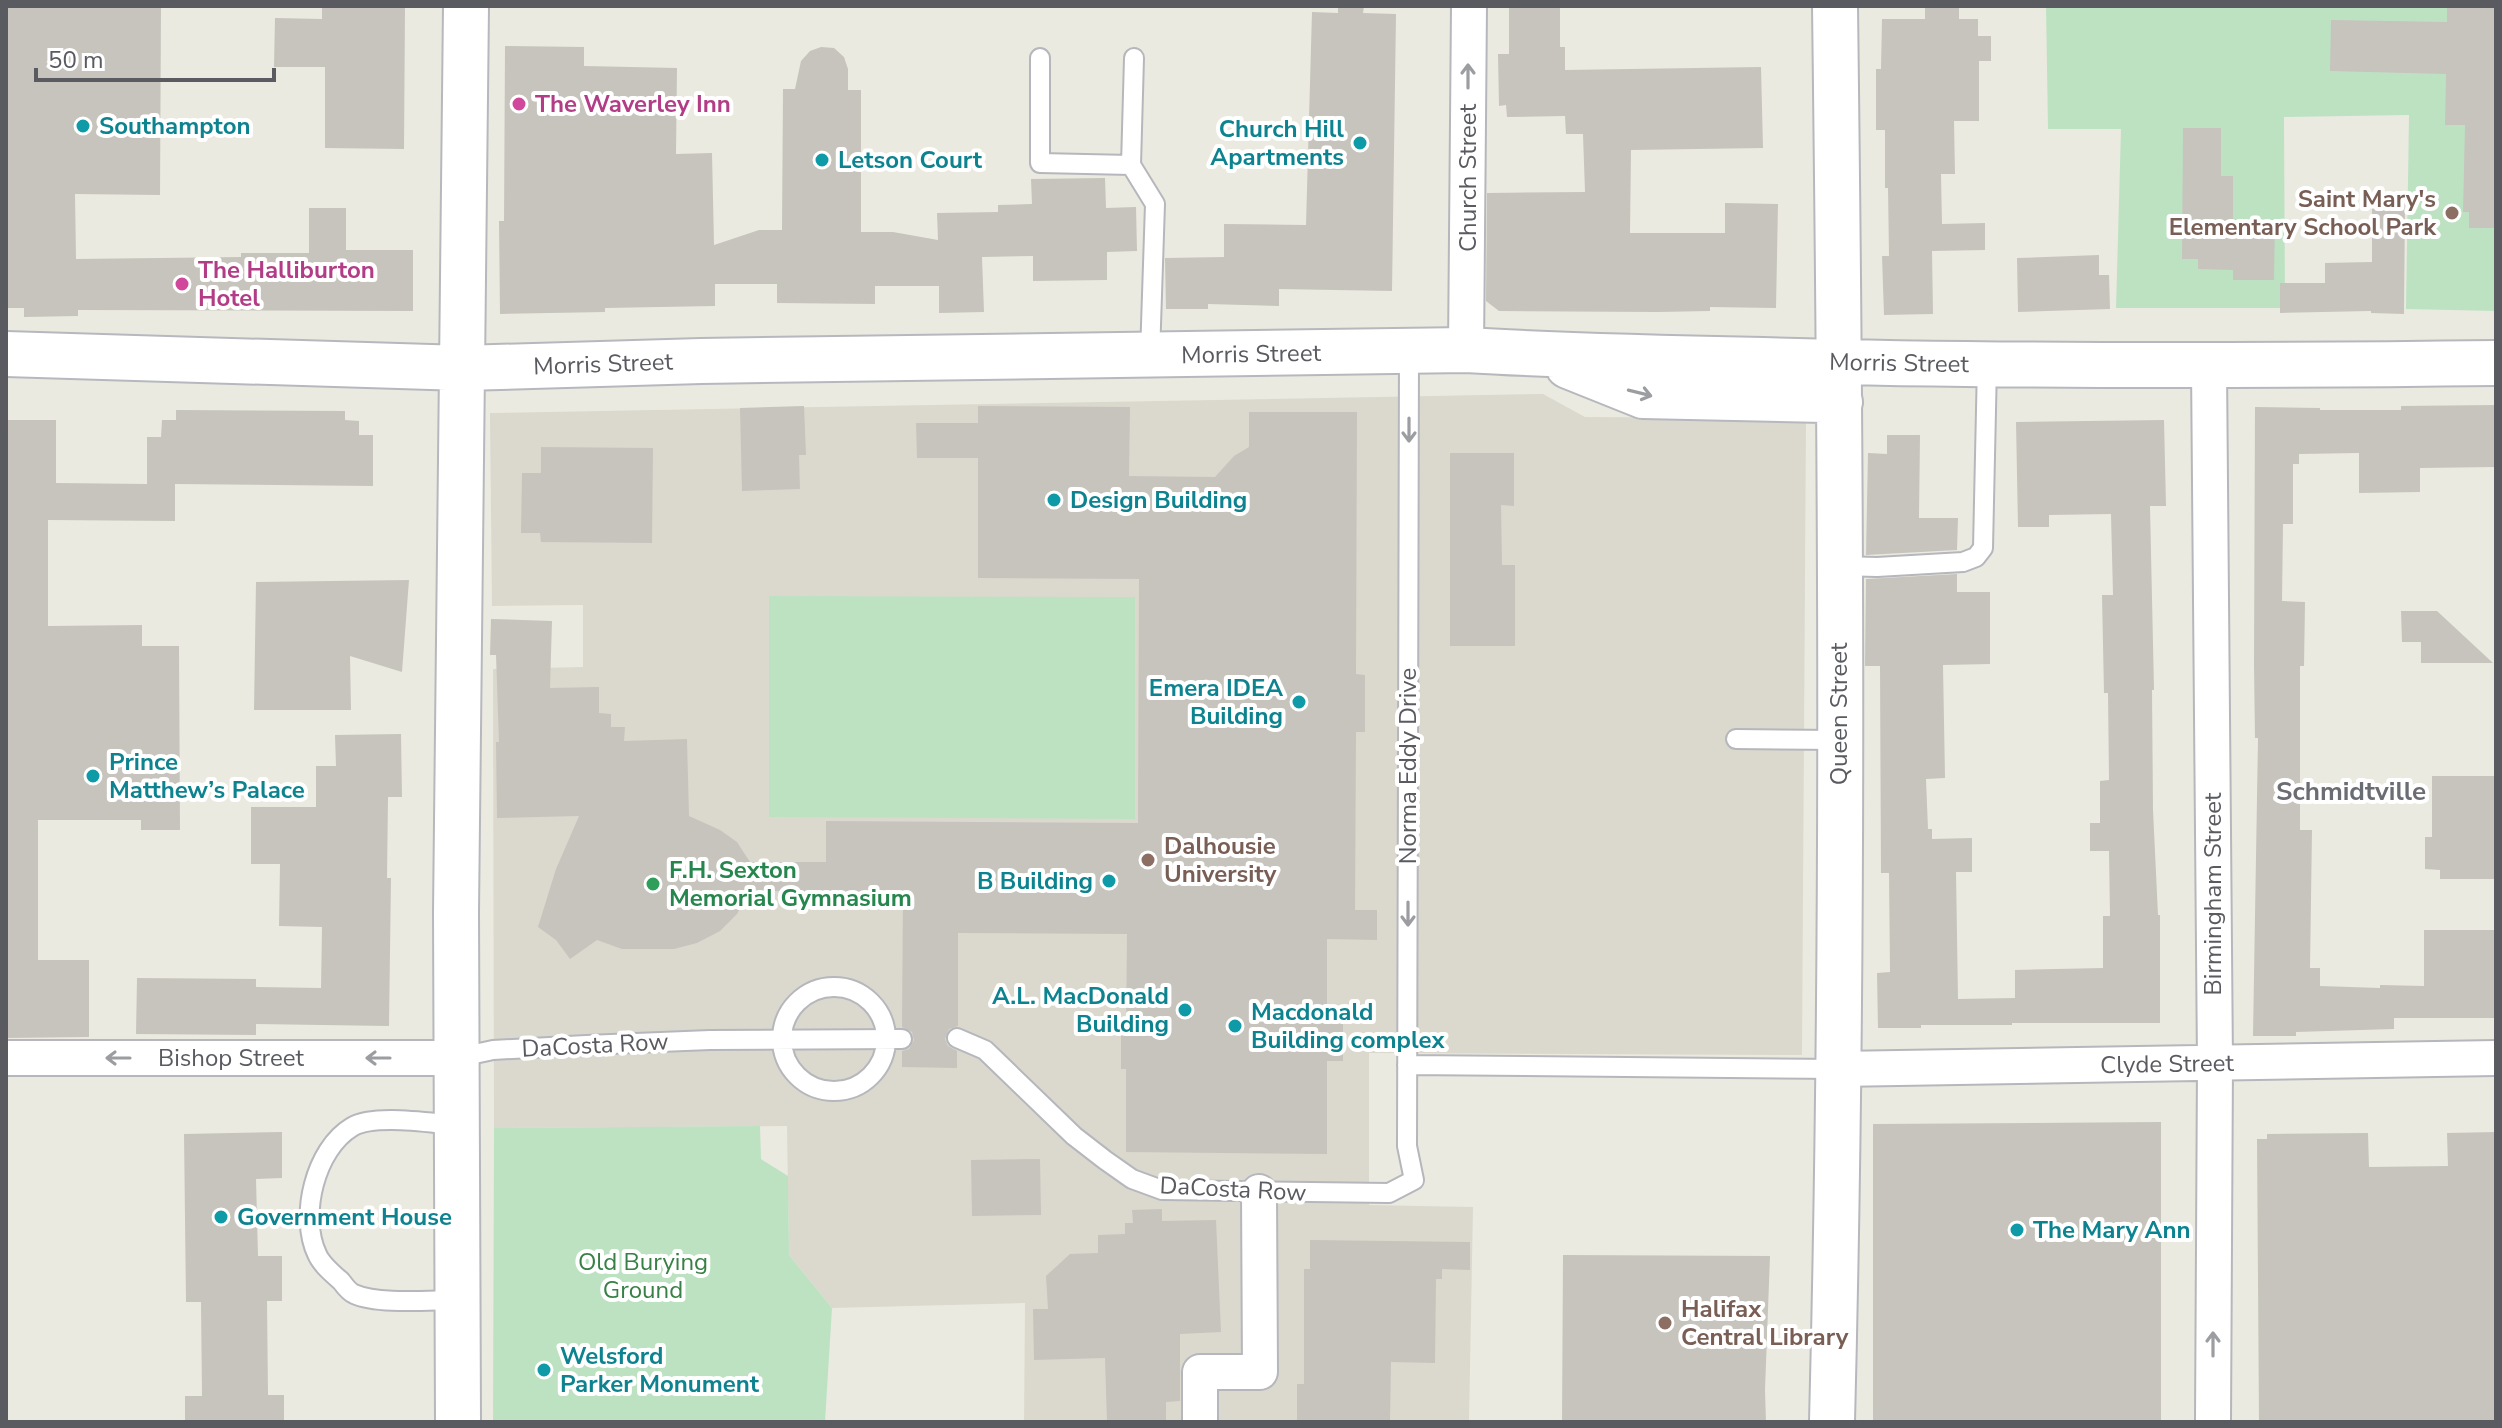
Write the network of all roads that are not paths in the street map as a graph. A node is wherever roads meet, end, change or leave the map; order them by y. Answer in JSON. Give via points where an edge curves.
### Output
{"nodes":[{"id":1,"x":466,"y":6,"type":"edge"},
{"id":2,"x":1469,"y":6,"type":"edge"},
{"id":3,"x":1835,"y":6,"type":"edge"},
{"id":4,"x":1040,"y":58,"type":"dead end"},
{"id":5,"x":1134,"y":58,"type":"dead end"},
{"id":6,"x":1131,"y":165,"type":"junction"},
{"id":7,"x":1466,"y":350,"type":"junction"},
{"id":8,"x":1409,"y":352,"type":"junction"},
{"id":9,"x":6,"y":354,"type":"edge"},
{"id":10,"x":1150,"y":355,"type":"junction"},
{"id":11,"x":2496,"y":363,"type":"edge"},
{"id":12,"x":1987,"y":364,"type":"junction"},
{"id":13,"x":2209,"y":366,"type":"junction"},
{"id":14,"x":463,"y":368,"type":"junction"},
{"id":15,"x":1840,"y":382,"type":"junction"},
{"id":16,"x":1839,"y":566,"type":"junction"},
{"id":17,"x":1736,"y":739,"type":"dead end"},
{"id":18,"x":1839,"y":740,"type":"junction"},
{"id":19,"x":957,"y":1038,"type":"dead end"},
{"id":20,"x":894,"y":1039,"type":"junction"},
{"id":21,"x":782,"y":1041,"type":"junction"},
{"id":22,"x":6,"y":1058,"type":"edge"},
{"id":23,"x":456,"y":1058,"type":"junction"},
{"id":24,"x":2496,"y":1058,"type":"edge"},
{"id":25,"x":2215,"y":1064,"type":"junction"},
{"id":26,"x":1407,"y":1065,"type":"junction"},
{"id":27,"x":1838,"y":1069,"type":"junction"},
{"id":28,"x":455,"y":1125,"type":"junction"},
{"id":29,"x":1414,"y":1180,"type":"joint"},
{"id":30,"x":1259,"y":1192,"type":"junction"},
{"id":31,"x":458,"y":1300,"type":"junction"},
{"id":32,"x":458,"y":1422,"type":"edge"},
{"id":33,"x":1200,"y":1422,"type":"edge"},
{"id":34,"x":1832,"y":1422,"type":"edge"},
{"id":35,"x":2213,"y":1422,"type":"edge"}],
"edges":[{"from":1,"to":14,"type":"street"},
{"from":7,"to":2,"type":"street","name":"Church Street","one_way":true},
{"from":3,"to":15,"type":"street","name":"Queen Street"},
{"from":4,"to":6,"type":"lane","via":[[1040,163]]},
{"from":5,"to":6,"type":"lane"},
{"from":6,"to":10,"type":"lane","via":[[1155,204]]},
{"from":7,"to":8,"type":"street","name":"Morris Street"},
{"from":7,"to":15,"type":"street","name":"Morris Street"},
{"from":8,"to":10,"type":"street","name":"Morris Street"},
{"from":8,"to":26,"type":"lane","name":"Norma Eddy Drive","one_way":true},
{"from":9,"to":14,"type":"street","name":"Morris Street"},
{"from":10,"to":14,"type":"street","name":"Morris Street"},
{"from":11,"to":13,"type":"street","name":"Morris Street"},
{"from":12,"to":13,"type":"street","name":"Morris Street"},
{"from":12,"to":15,"type":"street","name":"Morris Street"},
{"from":12,"to":16,"type":"lane","via":[[1983,548],[1963,562]]},
{"from":13,"to":25,"type":"street","name":"Birmingham Street"},
{"from":14,"to":23,"type":"street"},
{"from":15,"to":16,"type":"street","name":"Queen Street"},
{"from":16,"to":18,"type":"street","name":"Queen Street"},
{"from":17,"to":18,"type":"lane"},
{"from":18,"to":27,"type":"street","name":"Queen Street"},
{"from":19,"to":30,"type":"lane","name":"DaCosta Row","via":[[985,1050],[1074,1136],[1132,1179],[1162,1190]]},
{"from":20,"to":21,"type":"lane","name":"DaCosta Row"},
{"from":20,"to":21,"type":"lane","via":[[876,1069],[858,1084],[835,1091],[819,1089],[793,1072]]},
{"from":20,"to":21,"type":"lane","via":[[864,997],[832,987],[816,990],[790,1010]]},
{"from":21,"to":23,"type":"lane","name":"DaCosta Row","via":[[586,1045],[493,1050]]},
{"from":23,"to":22,"type":"street","name":"Bishop Street","one_way":true},
{"from":23,"to":28,"type":"street"},
{"from":24,"to":25,"type":"street","name":"Clyde Street"},
{"from":25,"to":27,"type":"street","name":"Clyde Street"},
{"from":35,"to":25,"type":"street","name":"Birmingham Street","one_way":true},
{"from":26,"to":27,"type":"lane"},
{"from":26,"to":29,"type":"lane","name":"Norma Eddy Drive","via":[[1407,1146]]},
{"from":27,"to":34,"type":"street","name":"Queen Street"},
{"from":28,"to":31,"type":"street"},
{"from":28,"to":31,"type":"lane","via":[[384,1120],[353,1127],[330,1148],[317,1171],[310,1235],[317,1256],[354,1294],[390,1301]]},
{"from":29,"to":30,"type":"lane","name":"DaCosta Row","via":[[1389,1193]]},
{"from":30,"to":33,"type":"street","via":[[1260,1372],[1200,1372]]},
{"from":31,"to":32,"type":"street"}]}
